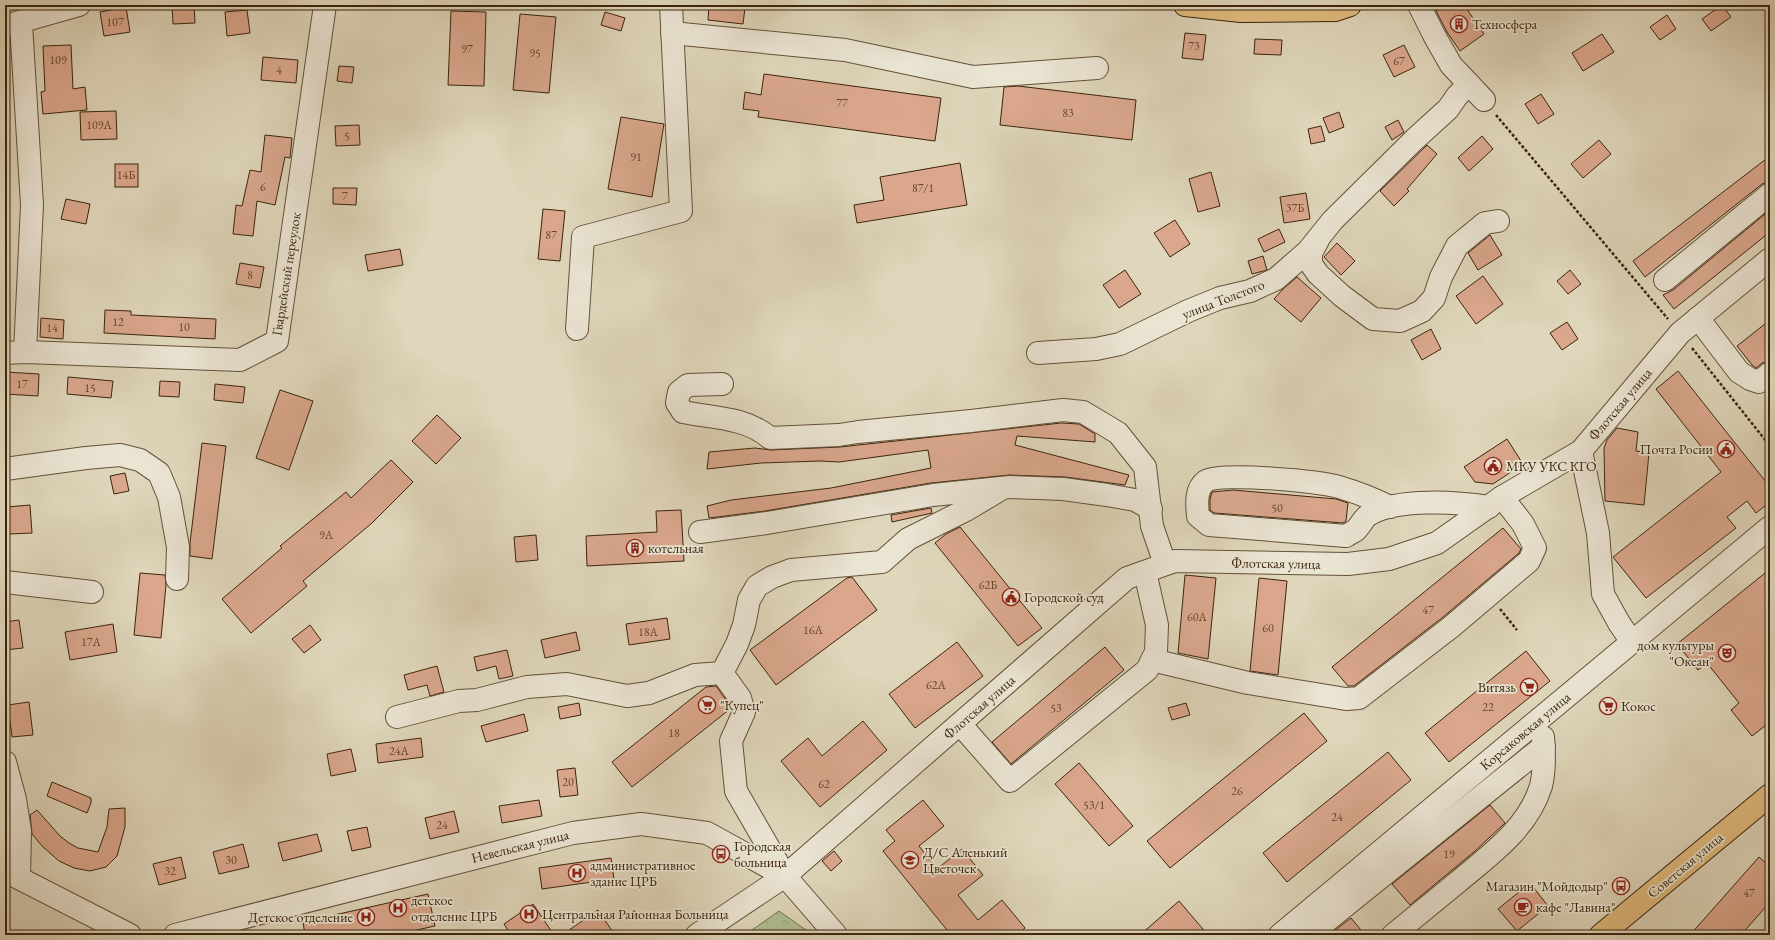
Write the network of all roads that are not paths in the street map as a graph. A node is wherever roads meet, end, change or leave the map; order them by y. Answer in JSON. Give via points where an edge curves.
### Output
{"nodes":[{"id":1,"x":79,"y":5,"type":"edge"},
{"id":2,"x":325,"y":5,"type":"edge"},
{"id":3,"x":671,"y":5,"type":"edge"},
{"id":4,"x":1185,"y":5,"type":"edge"},
{"id":5,"x":1350,"y":5,"type":"edge"},
{"id":6,"x":1419,"y":5,"type":"edge"},
{"id":7,"x":13,"y":25,"type":"edge"},
{"id":8,"x":672,"y":33,"type":"junction"},
{"id":9,"x":1097,"y":68,"type":"dead end"},
{"id":10,"x":1463,"y":90,"type":"junction"},
{"id":11,"x":1484,"y":100,"type":"road end"},
{"id":12,"x":1770,"y":194,"type":"edge"},
{"id":13,"x":1498,"y":221,"type":"dead end"},
{"id":14,"x":1319,"y":237,"type":"junction"},
{"id":15,"x":1770,"y":259,"type":"edge"},
{"id":16,"x":1665,"y":280,"type":"dead end"},
{"id":17,"x":1698,"y":318,"type":"junction"},
{"id":18,"x":577,"y":329,"type":"dead end"},
{"id":19,"x":15,"y":352,"type":"edge"},
{"id":20,"x":1038,"y":353,"type":"dead end"},
{"id":21,"x":1770,"y":373,"type":"edge"},
{"id":22,"x":722,"y":384,"type":"dead end"},
{"id":23,"x":1581,"y":451,"type":"junction"},
{"id":24,"x":5,"y":468,"type":"edge"},
{"id":25,"x":1005,"y":488,"type":"junction"},
{"id":26,"x":1495,"y":502,"type":"junction"},
{"id":27,"x":1390,"y":507,"type":"junction"},
{"id":28,"x":1151,"y":509,"type":"junction"},
{"id":29,"x":1770,"y":527,"type":"edge"},
{"id":30,"x":700,"y":532,"type":"dead end"},
{"id":31,"x":1165,"y":564,"type":"junction"},
{"id":32,"x":1144,"y":572,"type":"junction"},
{"id":33,"x":177,"y":579,"type":"dead end"},
{"id":34,"x":5,"y":582,"type":"edge"},
{"id":35,"x":92,"y":592,"type":"dead end"},
{"id":36,"x":1632,"y":642,"type":"junction"},
{"id":37,"x":1152,"y":660,"type":"junction"},
{"id":38,"x":722,"y":673,"type":"junction"},
{"id":39,"x":1543,"y":716,"type":"junction"},
{"id":40,"x":398,"y":717,"type":"dead end"},
{"id":41,"x":960,"y":724,"type":"junction"},
{"id":42,"x":1544,"y":746,"type":"junction"},
{"id":43,"x":5,"y":762,"type":"edge"},
{"id":44,"x":1770,"y":795,"type":"edge"},
{"id":45,"x":12,"y":875,"type":"edge"},
{"id":46,"x":786,"y":876,"type":"junction"},
{"id":47,"x":130,"y":935,"type":"edge"},
{"id":48,"x":175,"y":935,"type":"edge"},
{"id":49,"x":697,"y":935,"type":"edge"},
{"id":50,"x":836,"y":935,"type":"edge"},
{"id":51,"x":1280,"y":935,"type":"edge"},
{"id":52,"x":1310,"y":935,"type":"edge"},
{"id":53,"x":1393,"y":935,"type":"edge"},
{"id":54,"x":1601,"y":935,"type":"edge"}],
"edges":[{"from":1,"to":7,"type":"street"},
{"from":2,"to":19,"type":"street","name":"Гвардейский переулок","via":[[277,341],[240,360]]},
{"from":3,"to":8,"type":"street"},
{"from":4,"to":5,"type":"main road","via":[[1242,11],[1335,10]]},
{"from":6,"to":10,"type":"street"},
{"from":7,"to":19,"type":"street","via":[[32,205]]},
{"from":8,"to":9,"type":"street","via":[[845,50],[973,77]]},
{"from":8,"to":18,"type":"street","via":[[681,212],[583,237]]},
{"from":10,"to":11,"type":"street"},
{"from":10,"to":14,"type":"street","name":"улица Толстого","via":[[1448,109],[1338,215]]},
{"from":12,"to":16,"type":"street"},
{"from":13,"to":14,"type":"street","via":[[1485,223],[1457,246],[1441,277],[1434,298],[1422,311],[1400,322],[1374,319],[1342,296],[1318,274],[1311,264],[1311,254]]},
{"from":14,"to":20,"type":"street","name":"улица Толстого","via":[[1308,251],[1276,278],[1250,291],[1220,298],[1120,344],[1096,349]]},
{"from":15,"to":17,"type":"street","name":"Флотская улица"},
{"from":17,"to":21,"type":"street","via":[[1739,372],[1750,380],[1759,382]]},
{"from":17,"to":23,"type":"street","name":"Флотская улица","via":[[1680,333]]},
{"from":22,"to":28,"type":"street","via":[[688,385],[679,392],[677,403],[682,412],[746,424],[762,430],[770,438],[839,435],[1063,410],[1083,412],[1118,432],[1145,467]]},
{"from":23,"to":26,"type":"street","name":"Флотская улица"},
{"from":23,"to":36,"type":"street","via":[[1598,533],[1603,594]]},
{"from":24,"to":33,"type":"street","via":[[120,455],[140,460],[159,473],[169,497],[178,547]]},
{"from":25,"to":28,"type":"street","via":[[1063,489],[1107,495],[1135,500]]},
{"from":25,"to":30,"type":"street","via":[[933,495]]},
{"from":25,"to":38,"type":"street","via":[[908,539],[882,562],[791,570],[757,586],[748,600],[744,625]]},
{"from":26,"to":27,"type":"street","via":[[1422,503]]},
{"from":26,"to":31,"type":"street","name":"Флотская улица","via":[[1437,543],[1389,559],[1348,564],[1174,561]]},
{"from":26,"to":37,"type":"street","via":[[1523,524],[1535,548],[1529,561],[1452,627],[1359,698],[1248,683]]},
{"from":27,"to":27,"type":"street","via":[[1338,486],[1302,480],[1219,477],[1206,481],[1200,489],[1197,501],[1198,516],[1209,525],[1346,536],[1356,530],[1369,514]]},
{"from":28,"to":31,"type":"street","via":[[1152,526]]},
{"from":29,"to":36,"type":"street","name":"Корсаковская улица"},
{"from":31,"to":32,"type":"street","name":"Флотская улица"},
{"from":32,"to":37,"type":"street","via":[[1157,625],[1156,652]]},
{"from":32,"to":41,"type":"street","name":"Флотская улица","via":[[1127,578]]},
{"from":34,"to":35,"type":"street"},
{"from":36,"to":39,"type":"street","name":"Корсаковская улица"},
{"from":37,"to":41,"type":"street","via":[[1147,670],[1010,781]]},
{"from":38,"to":40,"type":"street","via":[[694,675],[650,692],[627,696],[567,684],[527,688],[477,700],[459,701]]},
{"from":38,"to":46,"type":"street","via":[[740,698],[744,712],[731,741],[736,791]]},
{"from":39,"to":42,"type":"street"},
{"from":39,"to":51,"type":"street","name":"Корсаковская улица"},
{"from":41,"to":46,"type":"street","name":"Флотская улица"},
{"from":42,"to":52,"type":"street"},
{"from":42,"to":53,"type":"street","via":[[1541,785],[1533,806],[1517,830],[1495,852]]},
{"from":43,"to":45,"type":"street","via":[[20,831]]},
{"from":44,"to":54,"type":"main road","name":"Советская улица"},
{"from":45,"to":47,"type":"street"},
{"from":46,"to":48,"type":"street","name":"Невельская улица","via":[[707,833],[642,824],[573,833]]},
{"from":46,"to":49,"type":"street","name":"Флотская улица"},
{"from":46,"to":50,"type":"street","name":"Невельская улица"}]}
